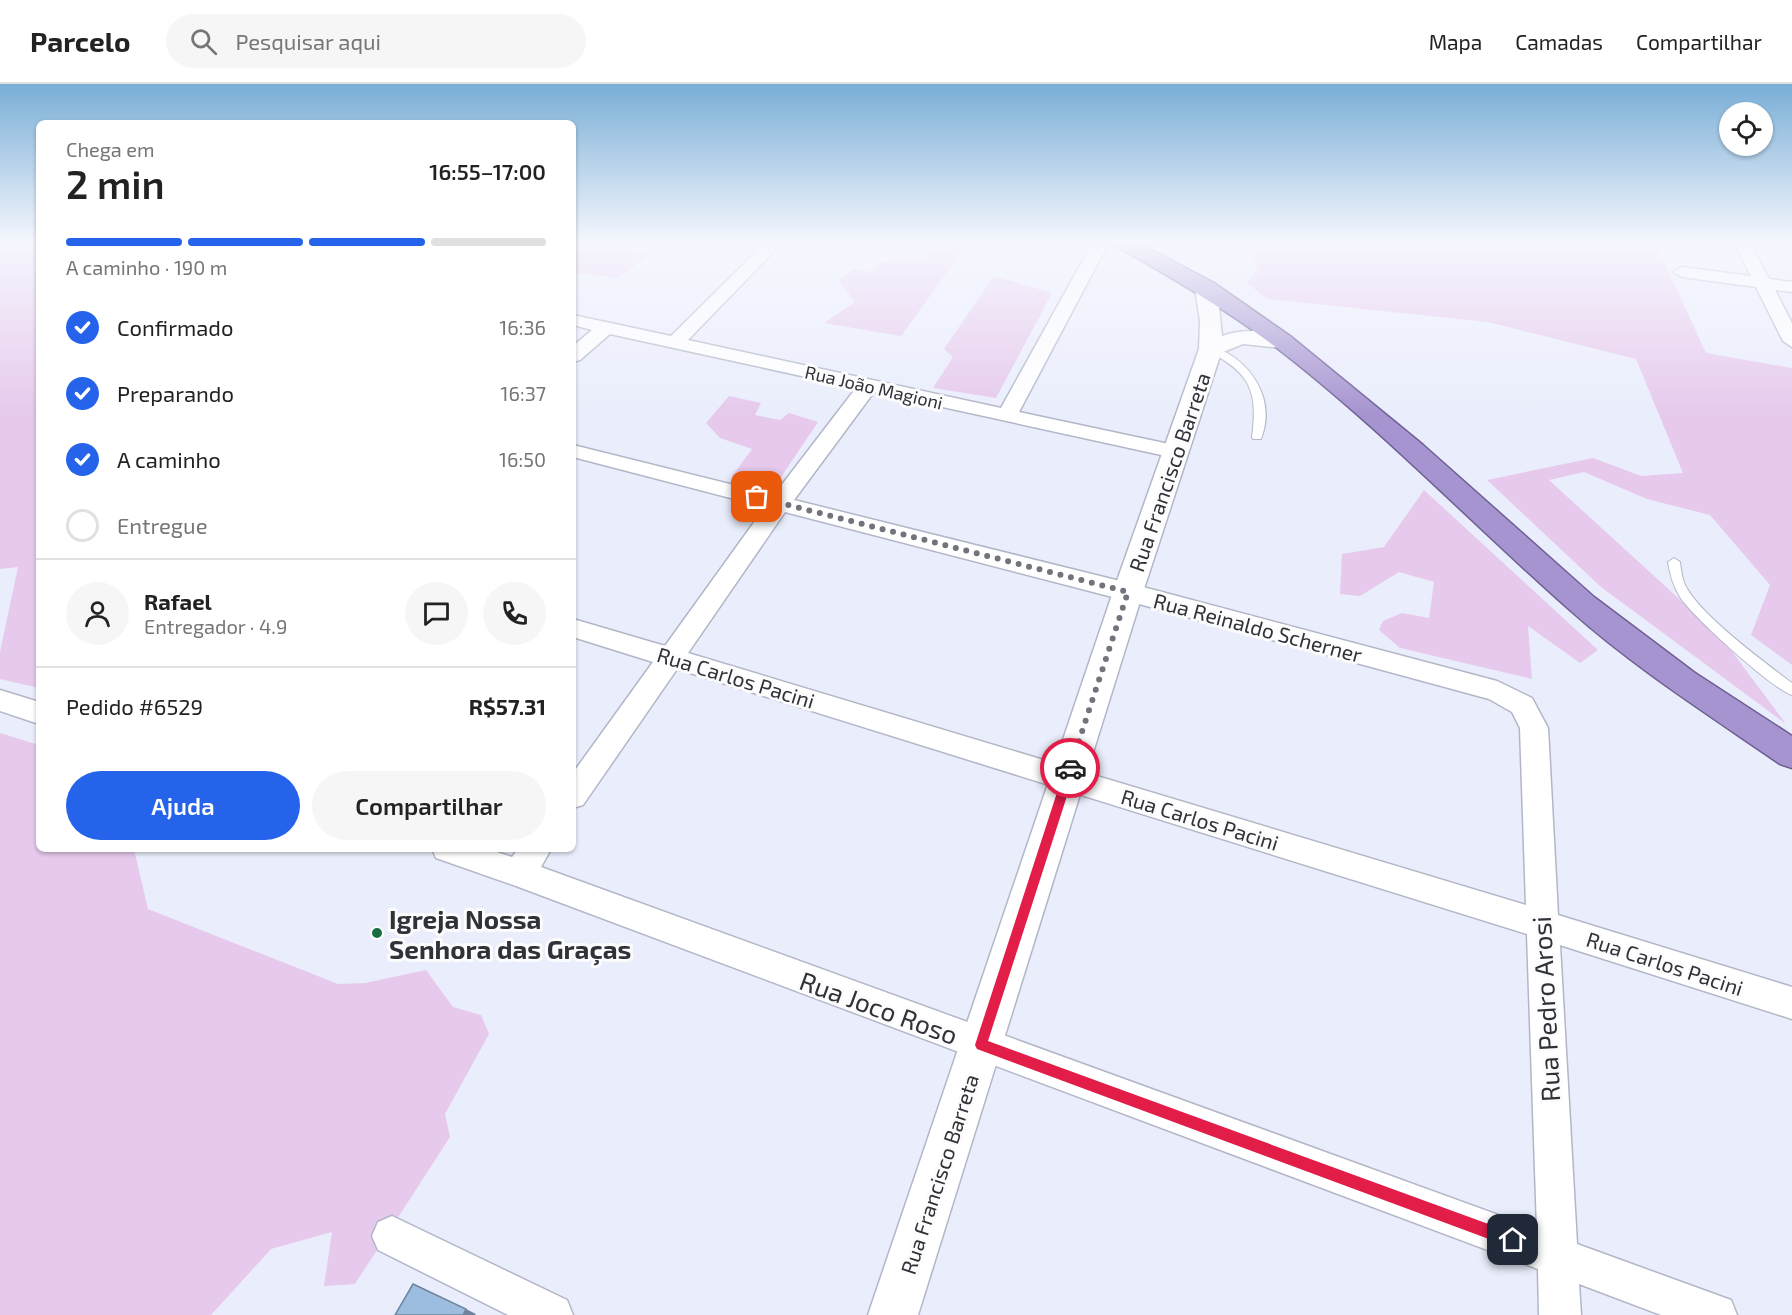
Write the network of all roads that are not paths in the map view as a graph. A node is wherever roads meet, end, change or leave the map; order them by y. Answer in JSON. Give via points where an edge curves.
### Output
{"nodes":[{"id":1,"x":717,"y":299,"type":"edge"},
{"id":2,"x":1070,"y":299,"type":"edge"},
{"id":3,"x":1208,"y":299,"type":"edge"},
{"id":4,"x":1222,"y":299,"type":"edge"},
{"id":5,"x":1771,"y":299,"type":"edge"},
{"id":6,"x":576,"y":321,"type":"edge"},
{"id":7,"x":605,"y":328,"type":"junction"},
{"id":8,"x":1282,"y":341,"type":"junction"},
{"id":9,"x":1792,"y":341,"type":"edge"},
{"id":10,"x":675,"y":342,"type":"junction"},
{"id":11,"x":1211,"y":349,"type":"junction"},
{"id":12,"x":576,"y":353,"type":"edge"},
{"id":13,"x":868,"y":386,"type":"junction"},
{"id":14,"x":1006,"y":417,"type":"junction"},
{"id":15,"x":1257,"y":437,"type":"dead end"},
{"id":16,"x":576,"y":452,"type":"edge"},
{"id":17,"x":1175,"y":452,"type":"junction"},
{"id":18,"x":780,"y":503,"type":"junction"},
{"id":19,"x":1674,"y":562,"type":"dead end"},
{"id":20,"x":1128,"y":592,"type":"junction"},
{"id":21,"x":576,"y":629,"type":"edge"},
{"id":22,"x":670,"y":657,"type":"junction"},
{"id":23,"x":1792,"y":690,"type":"edge"},
{"id":24,"x":0,"y":700,"type":"edge"},
{"id":25,"x":1522,"y":705,"type":"joint"},
{"id":26,"x":36,"y":712,"type":"edge"},
{"id":27,"x":1792,"y":754,"type":"edge"},
{"id":28,"x":1067,"y":778,"type":"junction"},
{"id":29,"x":576,"y":791,"type":"edge"},
{"id":30,"x":467,"y":852,"type":"edge"},
{"id":31,"x":527,"y":861,"type":"edge"},
{"id":32,"x":1541,"y":924,"type":"junction"},
{"id":33,"x":1792,"y":1003,"type":"edge"},
{"id":34,"x":981,"y":1045,"type":"junction"},
{"id":35,"x":392,"y":1236,"type":"dead end"},
{"id":36,"x":1558,"y":1257,"type":"junction"},
{"id":37,"x":552,"y":1315,"type":"edge"},
{"id":38,"x":893,"y":1315,"type":"edge"},
{"id":39,"x":1560,"y":1315,"type":"edge"},
{"id":40,"x":1716,"y":1315,"type":"edge"}],
"edges":[{"from":1,"to":10,"type":"street"},
{"from":2,"to":14,"type":"street"},
{"from":3,"to":11,"type":"street","name":"Rua Francisco Barreta"},
{"from":4,"to":8,"type":"highway"},
{"from":5,"to":9,"type":"street"},
{"from":6,"to":7,"type":"street","name":"Rua João Magioni"},
{"from":7,"to":10,"type":"street","name":"Rua João Magioni"},
{"from":7,"to":12,"type":"street"},
{"from":8,"to":11,"type":"street","name":"Rua Francisco Barreta","via":[[1240,337]]},
{"from":8,"to":27,"type":"highway","via":[[1414,451],[1583,605],[1684,682]]},
{"from":10,"to":13,"type":"street","name":"Rua João Magioni"},
{"from":11,"to":15,"type":"lane","via":[[1248,372],[1261,401]]},
{"from":11,"to":17,"type":"street","name":"Rua Francisco Barreta"},
{"from":13,"to":14,"type":"street","name":"Rua João Magioni"},
{"from":13,"to":18,"type":"street"},
{"from":14,"to":17,"type":"street","name":"Rua João Magioni"},
{"from":16,"to":18,"type":"street","name":"Rua Reinaldo Scherner"},
{"from":17,"to":20,"type":"street","name":"Rua Francisco Barreta"},
{"from":18,"to":20,"type":"street","name":"Rua Reinaldo Scherner"},
{"from":18,"to":22,"type":"street"},
{"from":19,"to":23,"type":"lane","via":[[1679,586],[1696,607]]},
{"from":20,"to":25,"type":"street","name":"Rua Reinaldo Scherner","via":[[1497,691]]},
{"from":20,"to":28,"type":"street","name":"Rua Francisco Barreta"},
{"from":21,"to":22,"type":"street","name":"Rua Carlos Pacini"},
{"from":22,"to":28,"type":"street","name":"Rua Carlos Pacini"},
{"from":22,"to":29,"type":"street"},
{"from":24,"to":26,"type":"street"},
{"from":25,"to":32,"type":"street","name":"Rua Pedro Arosi","via":[[1534,728]]},
{"from":28,"to":32,"type":"street","name":"Rua Carlos Pacini"},
{"from":28,"to":34,"type":"street","name":"Rua Francisco Barreta"},
{"from":30,"to":31,"type":"street","name":"Rua Joco Roso"},
{"from":31,"to":34,"type":"street","name":"Rua Joco Roso"},
{"from":32,"to":33,"type":"street","name":"Rua Carlos Pacini"},
{"from":32,"to":36,"type":"street","name":"Rua Pedro Arosi"},
{"from":34,"to":36,"type":"street","name":"Rua Joco Roso"},
{"from":34,"to":38,"type":"street","name":"Rua Francisco Barreta"},
{"from":35,"to":37,"type":"street"},
{"from":36,"to":39,"type":"street","name":"Rua Pedro Arosi"},
{"from":36,"to":40,"type":"street","name":"Rua Joco Roso"}]}
